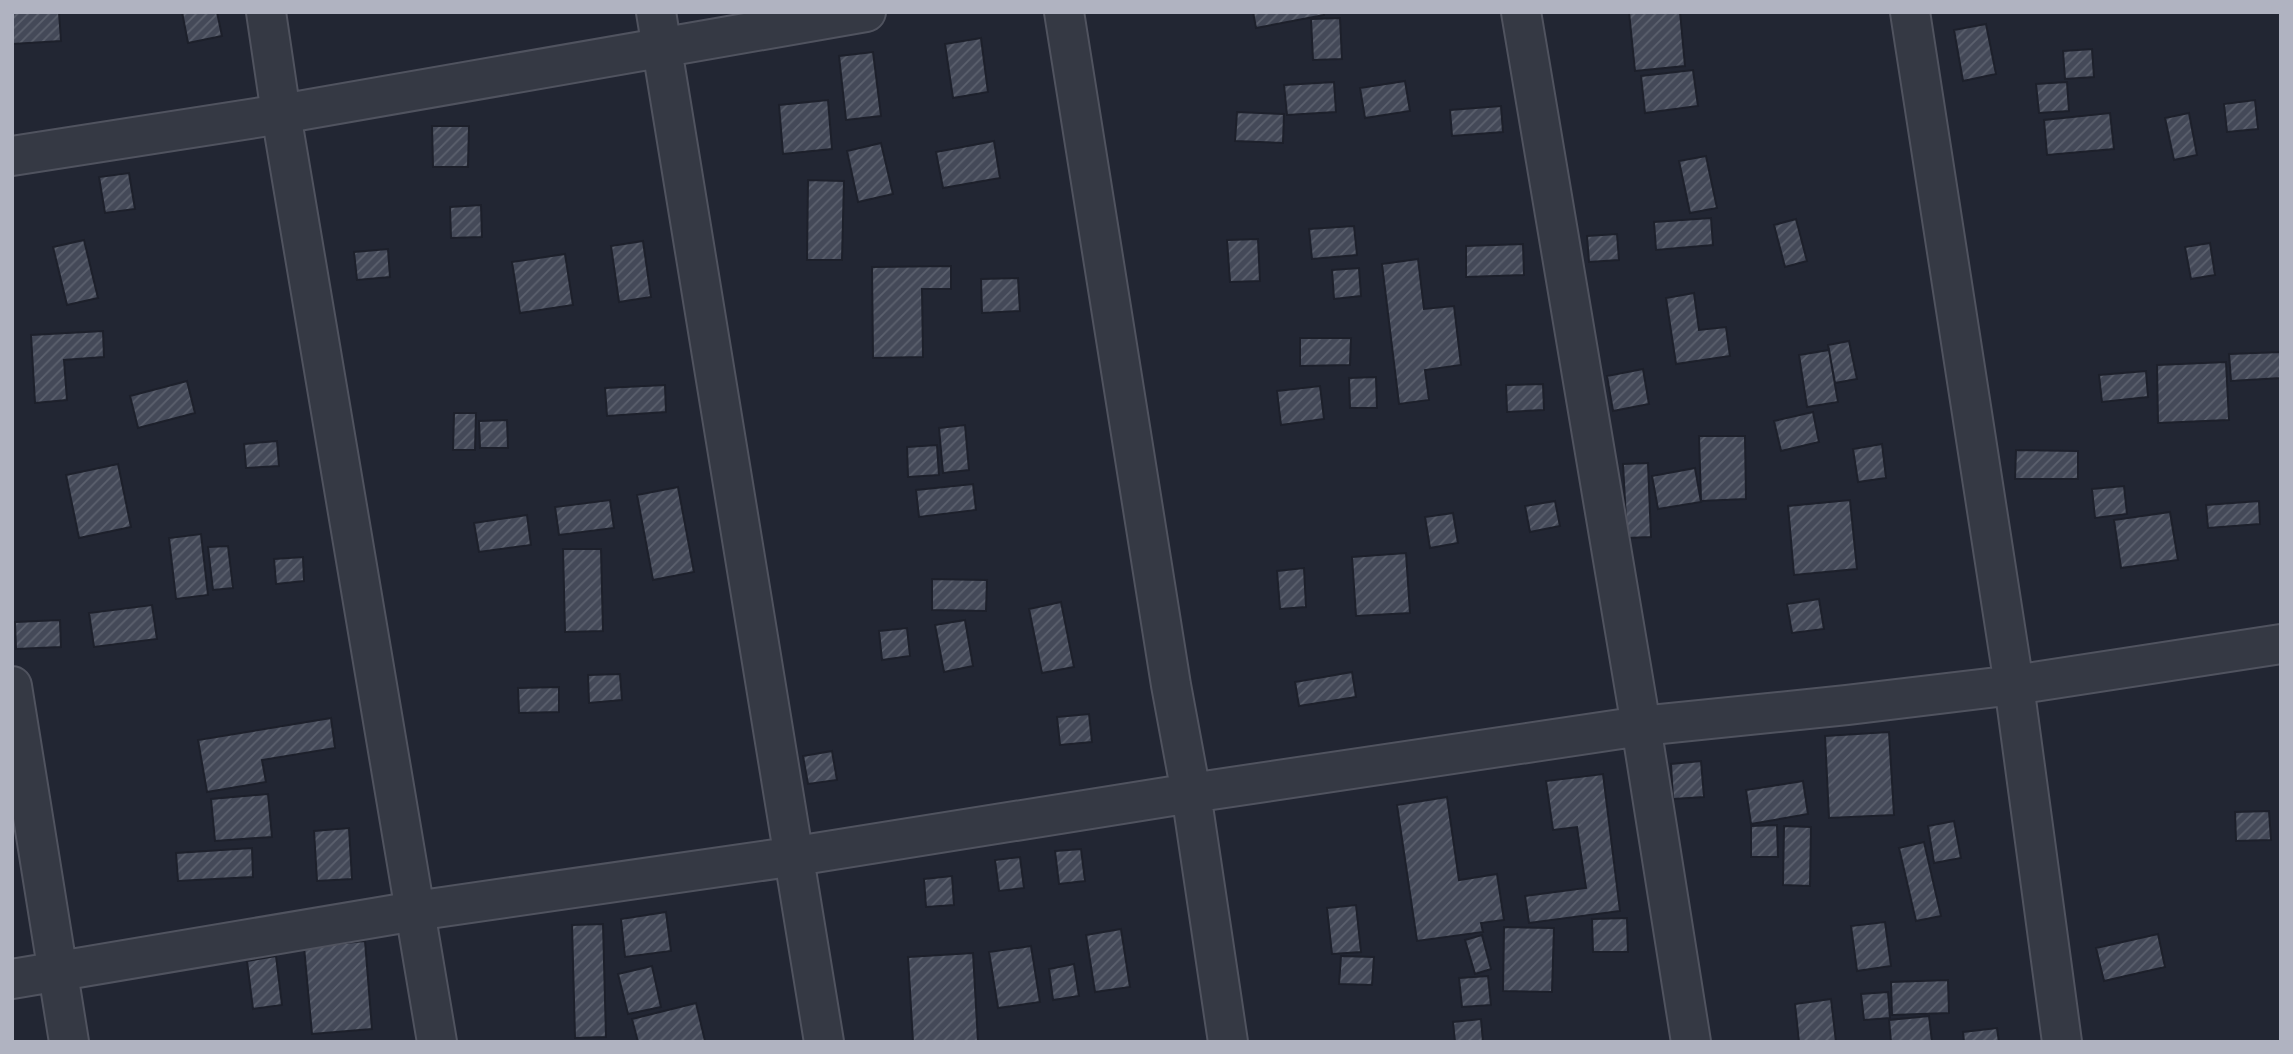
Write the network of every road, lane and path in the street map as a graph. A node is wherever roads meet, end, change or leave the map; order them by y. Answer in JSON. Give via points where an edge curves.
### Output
{"nodes":[{"id":1,"x":266,"y":12,"type":"edge"},
{"id":2,"x":866,"y":12,"type":"edge"},
{"id":3,"x":1064,"y":12,"type":"edge"},
{"id":4,"x":1521,"y":12,"type":"edge"},
{"id":5,"x":1910,"y":12,"type":"edge"},
{"id":6,"x":658,"y":29,"type":"edge"},
{"id":7,"x":281,"y":114,"type":"junction"},
{"id":8,"x":12,"y":156,"type":"edge"},
{"id":9,"x":2281,"y":645,"type":"edge"},
{"id":10,"x":2014,"y":685,"type":"junction"},
{"id":11,"x":12,"y":687,"type":"edge"},
{"id":12,"x":1641,"y":726,"type":"junction"},
{"id":13,"x":1191,"y":793,"type":"junction"},
{"id":14,"x":796,"y":856,"type":"junction"},
{"id":15,"x":415,"y":911,"type":"junction"},
{"id":16,"x":58,"y":971,"type":"junction"},
{"id":17,"x":12,"y":979,"type":"edge"},
{"id":18,"x":69,"y":1042,"type":"edge"},
{"id":19,"x":437,"y":1042,"type":"edge"},
{"id":20,"x":824,"y":1042,"type":"edge"},
{"id":21,"x":1228,"y":1042,"type":"edge"},
{"id":22,"x":1691,"y":1042,"type":"edge"},
{"id":23,"x":2063,"y":1042,"type":"edge"}],
"edges":[{"from":1,"to":7,"type":"street"},
{"from":2,"to":6,"type":"street"},
{"from":3,"to":13,"type":"street"},
{"from":4,"to":12,"type":"street"},
{"from":5,"to":10,"type":"street"},
{"from":6,"to":7,"type":"street"},
{"from":6,"to":14,"type":"street"},
{"from":7,"to":8,"type":"street"},
{"from":7,"to":15,"type":"street"},
{"from":9,"to":10,"type":"street"},
{"from":10,"to":12,"type":"street"},
{"from":10,"to":23,"type":"street"},
{"from":11,"to":16,"type":"street"},
{"from":12,"to":13,"type":"street"},
{"from":12,"to":22,"type":"street"},
{"from":13,"to":14,"type":"street"},
{"from":13,"to":21,"type":"street"},
{"from":14,"to":15,"type":"street"},
{"from":14,"to":20,"type":"street"},
{"from":15,"to":16,"type":"street"},
{"from":15,"to":19,"type":"street"},
{"from":16,"to":17,"type":"street"},
{"from":16,"to":18,"type":"street"}]}
